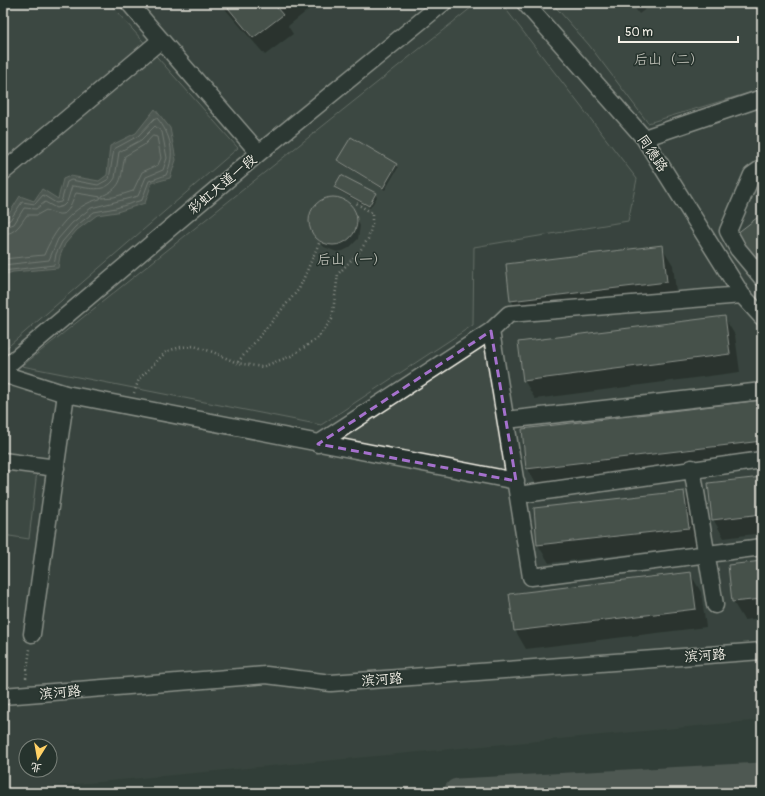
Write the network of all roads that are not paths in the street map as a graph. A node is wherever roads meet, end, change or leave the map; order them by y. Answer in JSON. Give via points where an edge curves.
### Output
{"nodes":[{"id":1,"x":129,"y":3,"type":"edge"},
{"id":2,"x":443,"y":3,"type":"edge"},
{"id":3,"x":525,"y":3,"type":"edge"},
{"id":4,"x":160,"y":40,"type":"junction"},
{"id":5,"x":762,"y":98,"type":"edge"},
{"id":6,"x":644,"y":138,"type":"junction"},
{"id":7,"x":259,"y":153,"type":"junction"},
{"id":8,"x":762,"y":168,"type":"edge"},
{"id":9,"x":3,"y":172,"type":"edge"},
{"id":10,"x":762,"y":278,"type":"edge"},
{"id":11,"x":742,"y":295,"type":"junction"},
{"id":12,"x":762,"y":317,"type":"edge"},
{"id":13,"x":491,"y":331,"type":"junction"},
{"id":14,"x":3,"y":369,"type":"edge"},
{"id":15,"x":3,"y":374,"type":"edge"},
{"id":16,"x":762,"y":391,"type":"edge"},
{"id":17,"x":66,"y":394,"type":"junction"},
{"id":18,"x":506,"y":420,"type":"junction"},
{"id":19,"x":318,"y":444,"type":"junction"},
{"id":20,"x":762,"y":460,"type":"edge"},
{"id":21,"x":3,"y":461,"type":"edge"},
{"id":22,"x":56,"y":468,"type":"junction"},
{"id":23,"x":692,"y":468,"type":"junction"},
{"id":24,"x":517,"y":488,"type":"junction"},
{"id":25,"x":762,"y":547,"type":"edge"},
{"id":26,"x":706,"y":554,"type":"junction"},
{"id":27,"x":715,"y":605,"type":"dead end"},
{"id":28,"x":32,"y":634,"type":"road end"},
{"id":29,"x":762,"y":651,"type":"edge"},
{"id":30,"x":3,"y":696,"type":"edge"}],
"edges":[{"from":1,"to":4,"type":"street"},
{"from":2,"to":7,"type":"street","name":"彩虹大道一段"},
{"from":3,"to":6,"type":"street","name":"同德路"},
{"from":4,"to":7,"type":"street"},
{"from":4,"to":9,"type":"street"},
{"from":5,"to":6,"type":"street"},
{"from":6,"to":11,"type":"street","name":"同德路"},
{"from":7,"to":14,"type":"street","name":"彩虹大道一段"},
{"from":8,"to":10,"type":"street","via":[[752,175],[728,231],[738,249]]},
{"from":11,"to":12,"type":"street","name":"同德路"},
{"from":11,"to":13,"type":"street","via":[[510,314]]},
{"from":13,"to":18,"type":"street"},
{"from":13,"to":19,"type":"street"},
{"from":15,"to":17,"type":"street"},
{"from":16,"to":18,"type":"street"},
{"from":17,"to":19,"type":"street"},
{"from":17,"to":22,"type":"street"},
{"from":18,"to":24,"type":"street"},
{"from":19,"to":24,"type":"street"},
{"from":20,"to":23,"type":"street"},
{"from":21,"to":22,"type":"street"},
{"from":22,"to":28,"type":"street"},
{"from":23,"to":24,"type":"street"},
{"from":23,"to":26,"type":"street"},
{"from":24,"to":26,"type":"street","via":[[531,577]]},
{"from":25,"to":26,"type":"street"},
{"from":26,"to":27,"type":"street"},
{"from":29,"to":30,"type":"street","name":"滨河路","via":[[331,683],[266,675]]}]}
